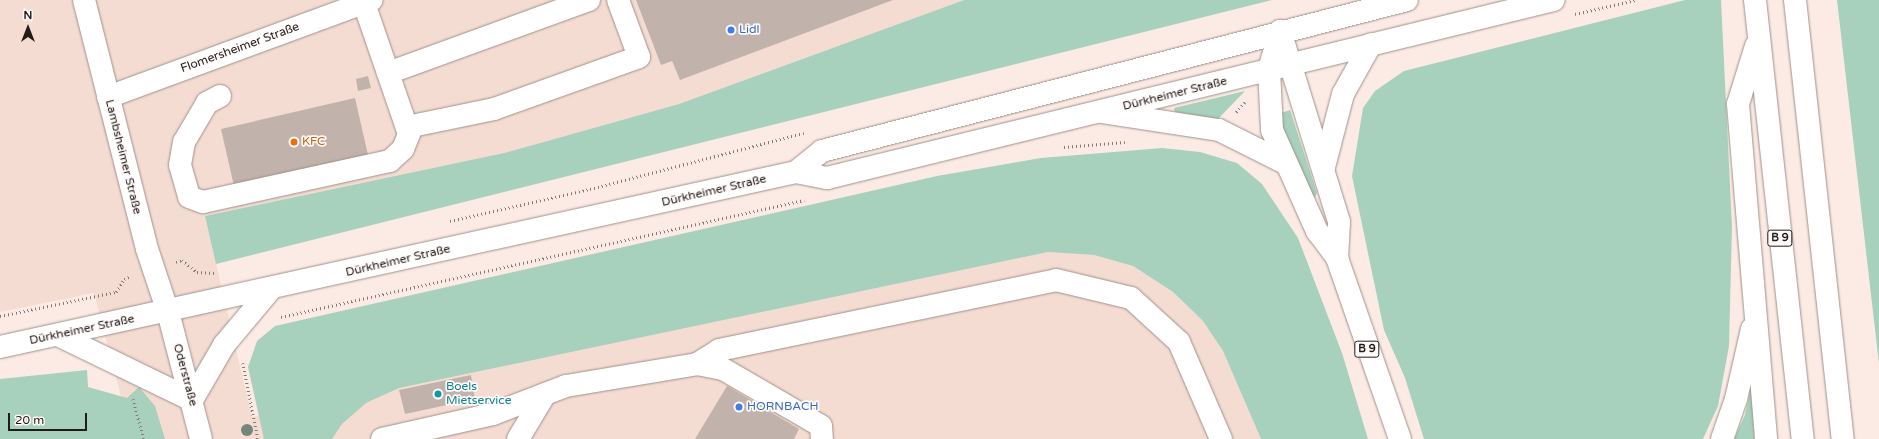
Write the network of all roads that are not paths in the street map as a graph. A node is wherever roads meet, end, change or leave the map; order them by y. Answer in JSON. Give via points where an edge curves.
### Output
{"nodes":[{"id":1,"x":84,"y":0,"type":"edge"},
{"id":2,"x":589,"y":0,"type":"edge"},
{"id":3,"x":618,"y":0,"type":"edge"},
{"id":4,"x":1407,"y":0,"type":"edge"},
{"id":5,"x":1554,"y":0,"type":"edge"},
{"id":6,"x":1755,"y":0,"type":"edge"},
{"id":7,"x":1795,"y":0,"type":"edge"},
{"id":8,"x":368,"y":2,"type":"edge"},
{"id":9,"x":1280,"y":31,"type":"junction"},
{"id":10,"x":1759,"y":37,"type":"junction"},
{"id":11,"x":1371,"y":44,"type":"junction"},
{"id":12,"x":1291,"y":65,"type":"junction"},
{"id":13,"x":1268,"y":70,"type":"junction"},
{"id":14,"x":388,"y":73,"type":"junction"},
{"id":15,"x":220,"y":96,"type":"dead end"},
{"id":16,"x":108,"y":97,"type":"junction"},
{"id":17,"x":1101,"y":112,"type":"junction"},
{"id":18,"x":408,"y":131,"type":"junction"},
{"id":19,"x":1283,"y":162,"type":"junction"},
{"id":20,"x":1324,"y":168,"type":"junction"},
{"id":21,"x":796,"y":172,"type":"junction"},
{"id":22,"x":1337,"y":258,"type":"junction"},
{"id":23,"x":270,"y":290,"type":"junction"},
{"id":24,"x":1756,"y":310,"type":"junction"},
{"id":25,"x":168,"y":312,"type":"junction"},
{"id":26,"x":58,"y":335,"type":"junction"},
{"id":27,"x":0,"y":347,"type":"edge"},
{"id":28,"x":697,"y":364,"type":"junction"},
{"id":29,"x":545,"y":394,"type":"junction"},
{"id":30,"x":192,"y":400,"type":"junction"},
{"id":31,"x":822,"y":433,"type":"edge"},
{"id":32,"x":201,"y":439,"type":"edge"},
{"id":33,"x":382,"y":439,"type":"edge"},
{"id":34,"x":518,"y":439,"type":"edge"},
{"id":35,"x":1222,"y":439,"type":"edge"},
{"id":36,"x":1400,"y":439,"type":"edge"},
{"id":37,"x":1722,"y":439,"type":"edge"},
{"id":38,"x":1766,"y":439,"type":"edge"},
{"id":39,"x":1803,"y":439,"type":"edge"},
{"id":40,"x":1844,"y":439,"type":"edge"}],
"edges":[{"from":1,"to":16,"type":"main road","name":"Lambsheimer Straße"},
{"from":2,"to":14,"type":"main road"},
{"from":3,"to":18,"type":"main road","via":[[639,57],[494,109]]},
{"from":4,"to":9,"type":"main road","name":"Dürkheimer Straße"},
{"from":5,"to":11,"type":"main road","name":"Dürkheimer Straße"},
{"from":6,"to":10,"type":"main road","number":"B 9"},
{"from":7,"to":40,"type":"main road"},
{"from":8,"to":14,"type":"main road"},
{"from":8,"to":16,"type":"main road","name":"Flomersheimer Straße"},
{"from":9,"to":12,"type":"main road"},
{"from":9,"to":13,"type":"main road","number":"B 9"},
{"from":9,"to":21,"type":"main road","name":"Dürkheimer Straße","via":[[822,151]]},
{"from":10,"to":24,"type":"main road","via":[[1738,104]]},
{"from":10,"to":39,"type":"main road","number":"B 9"},
{"from":11,"to":12,"type":"main road","name":"Dürkheimer Straße"},
{"from":11,"to":20,"type":"main road","via":[[1343,94]]},
{"from":12,"to":13,"type":"main road","name":"Dürkheimer Straße"},
{"from":12,"to":20,"type":"main road"},
{"from":13,"to":17,"type":"main road","name":"Dürkheimer Straße"},
{"from":13,"to":19,"type":"main road","number":"B 9","via":[[1268,106]]},
{"from":14,"to":18,"type":"main road"},
{"from":15,"to":18,"type":"main road","via":[[207,103],[184,142],[180,165],[189,197],[204,202],[390,161],[403,149]]},
{"from":16,"to":25,"type":"main road","name":"Lambsheimer Straße","via":[[150,263]]},
{"from":17,"to":19,"type":"main road","via":[[1219,130]]},
{"from":17,"to":21,"type":"main road","name":"Dürkheimer Straße","via":[[827,178]]},
{"from":19,"to":22,"type":"main road","number":"B 9","via":[[1317,231]]},
{"from":20,"to":22,"type":"main road","via":[[1339,222]]},
{"from":21,"to":23,"type":"main road","name":"Dürkheimer Straße"},
{"from":22,"to":36,"type":"main road","number":"B 9"},
{"from":23,"to":25,"type":"main road","name":"Dürkheimer Straße"},
{"from":23,"to":30,"type":"main road","via":[[224,345]]},
{"from":24,"to":37,"type":"main road","via":[[1736,399]]},
{"from":24,"to":38,"type":"main road"},
{"from":25,"to":26,"type":"main road","name":"Dürkheimer Straße"},
{"from":25,"to":30,"type":"main road","name":"Oderstraße"},
{"from":26,"to":27,"type":"main road","name":"Dürkheimer Straße"},
{"from":26,"to":30,"type":"main road"},
{"from":28,"to":29,"type":"main road","via":[[566,386]]},
{"from":28,"to":31,"type":"main road","via":[[723,369]]},
{"from":28,"to":35,"type":"main road","via":[[719,350],[1056,280],[1131,298],[1179,342]]},
{"from":29,"to":33,"type":"main road","via":[[493,414]]},
{"from":29,"to":34,"type":"main road"},
{"from":30,"to":32,"type":"main road","name":"Oderstraße"}]}
